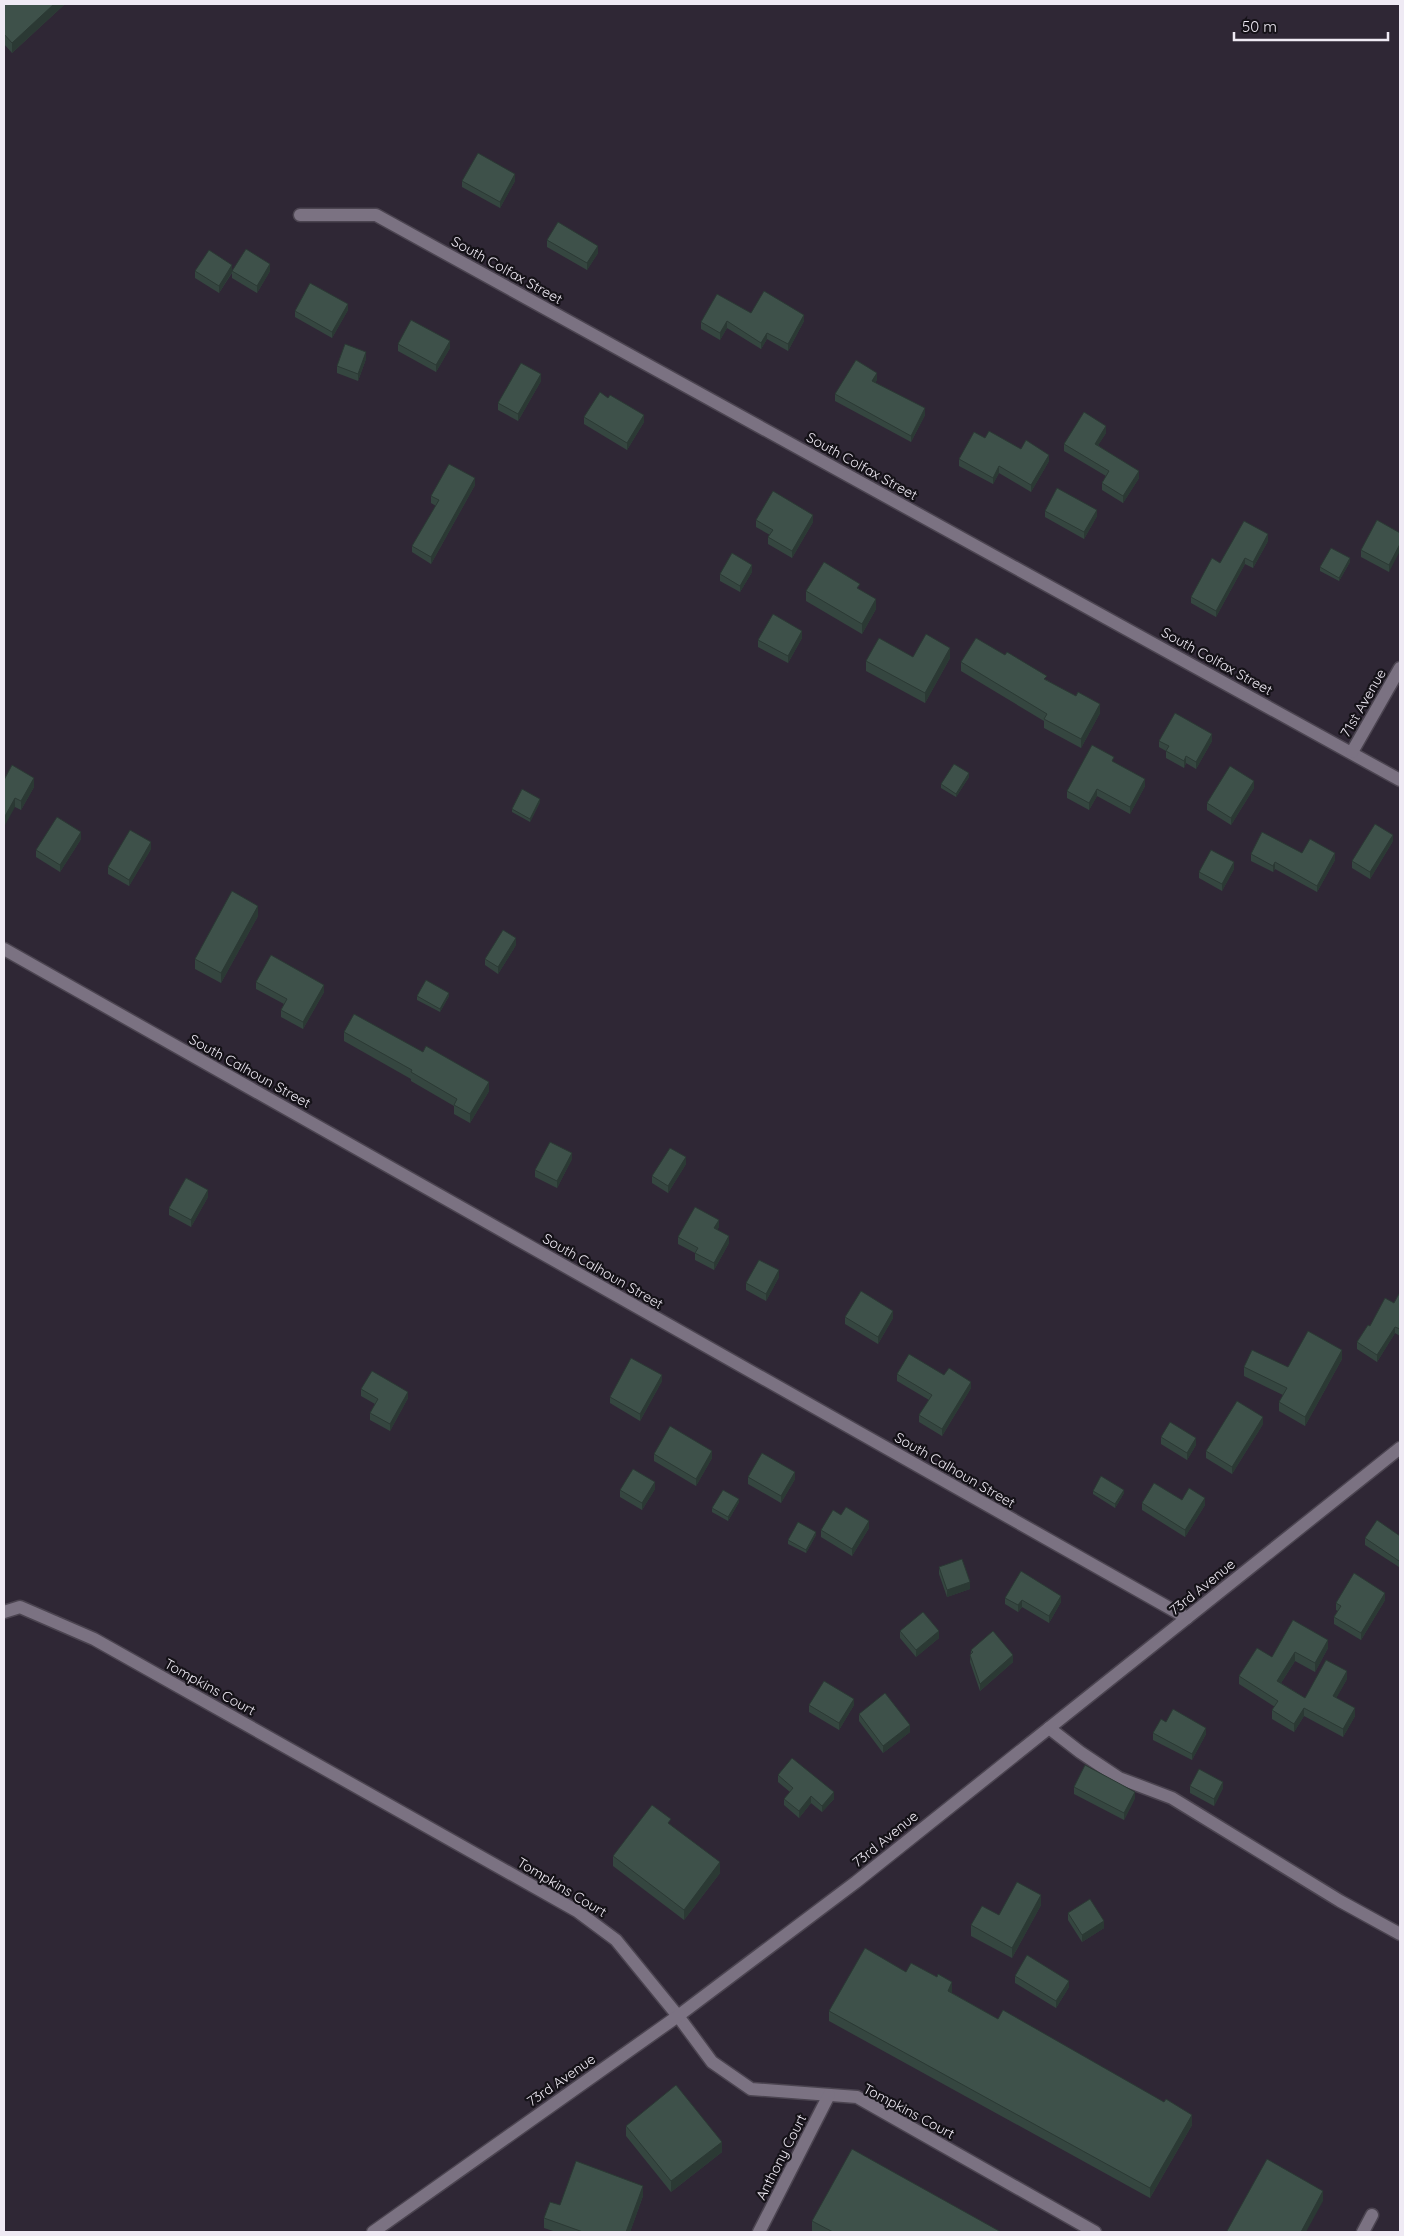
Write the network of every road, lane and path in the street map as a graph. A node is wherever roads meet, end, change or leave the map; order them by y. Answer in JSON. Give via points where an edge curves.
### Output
{"nodes":[{"id":1,"x":300,"y":214,"type":"dead end"},
{"id":2,"x":1400,"y":668,"type":"edge"},
{"id":3,"x":1352,"y":752,"type":"junction"},
{"id":4,"x":1400,"y":780,"type":"edge"},
{"id":5,"x":4,"y":949,"type":"edge"},
{"id":6,"x":1400,"y":1448,"type":"edge"},
{"id":7,"x":4,"y":1612,"type":"edge"},
{"id":8,"x":1187,"y":1618,"type":"junction"},
{"id":9,"x":1049,"y":1728,"type":"junction"},
{"id":10,"x":1400,"y":1934,"type":"edge"},
{"id":11,"x":678,"y":2016,"type":"junction"},
{"id":12,"x":829,"y":2095,"type":"junction"},
{"id":13,"x":1372,"y":2215,"type":"dead end"},
{"id":14,"x":373,"y":2232,"type":"edge"},
{"id":15,"x":759,"y":2232,"type":"edge"},
{"id":16,"x":1095,"y":2232,"type":"edge"},
{"id":17,"x":1363,"y":2232,"type":"edge"}],
"edges":[{"from":1,"to":3,"type":"street","name":"South Colfax Street","via":[[376,215]]},
{"from":2,"to":3,"type":"street","name":"71st Avenue"},
{"from":3,"to":4,"type":"street","name":"South Colfax Street"},
{"from":5,"to":8,"type":"street","name":"South Calhoun Street"},
{"from":6,"to":8,"type":"street","name":"73rd Avenue"},
{"from":7,"to":11,"type":"street","name":"Tompkins Court","via":[[20,1607],[94,1639],[577,1911],[616,1940]]},
{"from":8,"to":9,"type":"street","name":"73rd Avenue"},
{"from":9,"to":10,"type":"street","via":[[1120,1778],[1172,1798]]},
{"from":9,"to":11,"type":"street","name":"73rd Avenue","via":[[856,1882]]},
{"from":11,"to":12,"type":"street","name":"Tompkins Court","via":[[712,2062],[751,2089]]},
{"from":11,"to":14,"type":"street","name":"73rd Avenue"},
{"from":12,"to":15,"type":"street","name":"Anthony Court"},
{"from":12,"to":16,"type":"street","name":"Tompkins Court","via":[[857,2097]]},
{"from":13,"to":17,"type":"street"}]}
